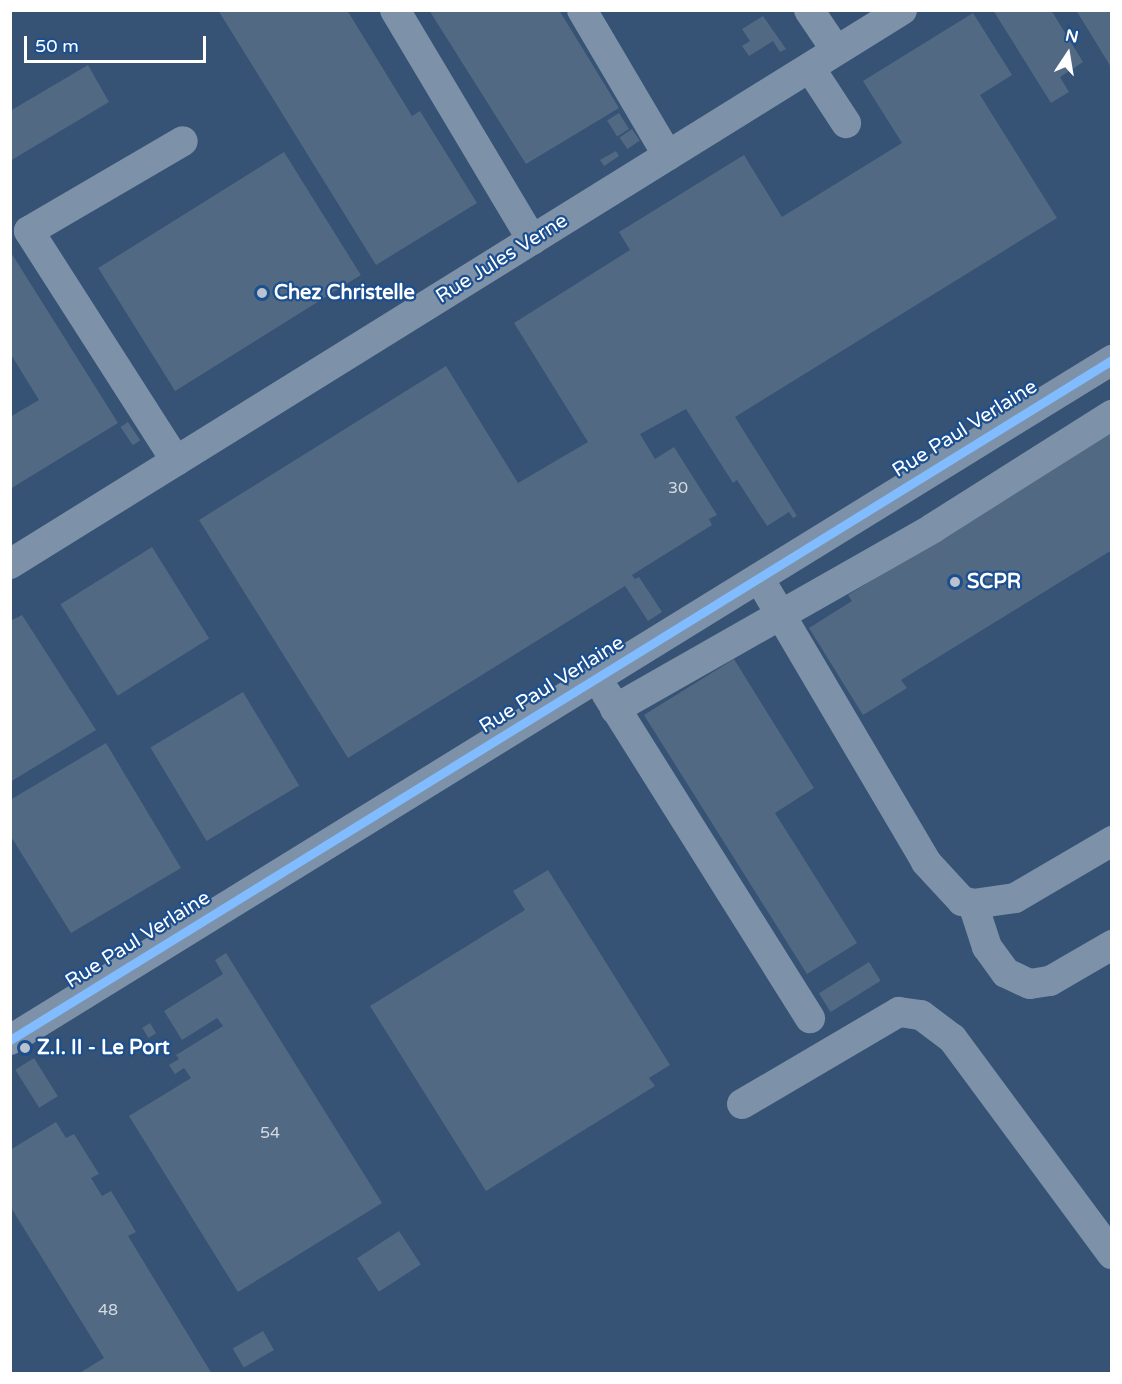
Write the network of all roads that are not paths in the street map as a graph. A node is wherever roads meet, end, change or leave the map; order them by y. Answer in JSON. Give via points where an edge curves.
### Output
{"nodes":[{"id":1,"x":395,"y":10,"type":"edge"},
{"id":2,"x":582,"y":10,"type":"edge"},
{"id":3,"x":809,"y":10,"type":"edge"},
{"id":4,"x":902,"y":10,"type":"edge"},
{"id":5,"x":836,"y":50,"type":"junction"},
{"id":6,"x":810,"y":68,"type":"junction"},
{"id":7,"x":846,"y":123,"type":"dead end"},
{"id":8,"x":183,"y":141,"type":"dead end"},
{"id":9,"x":668,"y":156,"type":"junction"},
{"id":10,"x":532,"y":240,"type":"junction"},
{"id":11,"x":1112,"y":360,"type":"edge"},
{"id":12,"x":1112,"y":415,"type":"edge"},
{"id":13,"x":176,"y":461,"type":"junction"},
{"id":14,"x":10,"y":564,"type":"edge"},
{"id":15,"x":759,"y":578,"type":"junction"},
{"id":16,"x":782,"y":617,"type":"junction"},
{"id":17,"x":597,"y":678,"type":"junction"},
{"id":18,"x":615,"y":709,"type":"junction"},
{"id":19,"x":1112,"y":841,"type":"edge"},
{"id":20,"x":974,"y":904,"type":"junction"},
{"id":21,"x":1112,"y":945,"type":"edge"},
{"id":22,"x":810,"y":1018,"type":"dead end"},
{"id":23,"x":10,"y":1040,"type":"edge"},
{"id":24,"x":742,"y":1104,"type":"dead end"},
{"id":25,"x":1112,"y":1254,"type":"edge"}],
"edges":[{"from":1,"to":10,"type":"street"},
{"from":2,"to":9,"type":"street"},
{"from":3,"to":5,"type":"street"},
{"from":4,"to":5,"type":"street","name":"Rue Jules Verne"},
{"from":5,"to":6,"type":"street","name":"Rue Jules Verne"},
{"from":6,"to":7,"type":"street"},
{"from":6,"to":9,"type":"street","name":"Rue Jules Verne"},
{"from":8,"to":13,"type":"street","via":[[29,231]]},
{"from":9,"to":10,"type":"street","name":"Rue Jules Verne"},
{"from":10,"to":13,"type":"street","name":"Rue Jules Verne"},
{"from":11,"to":15,"type":"street","name":"Rue Paul Verlaine"},
{"from":12,"to":16,"type":"street"},
{"from":13,"to":14,"type":"street","name":"Rue Jules Verne"},
{"from":15,"to":16,"type":"street"},
{"from":15,"to":17,"type":"street","name":"Rue Paul Verlaine"},
{"from":16,"to":18,"type":"street"},
{"from":16,"to":20,"type":"street","via":[[926,862],[962,901]]},
{"from":17,"to":18,"type":"street"},
{"from":17,"to":23,"type":"street","name":"Rue Paul Verlaine"},
{"from":18,"to":22,"type":"street"},
{"from":19,"to":20,"type":"street","via":[[1015,898]]},
{"from":20,"to":21,"type":"street","via":[[987,947],[1006,973],[1030,984],[1050,981]]},
{"from":24,"to":25,"type":"street","via":[[899,1012],[921,1015],[952,1038]]}]}
